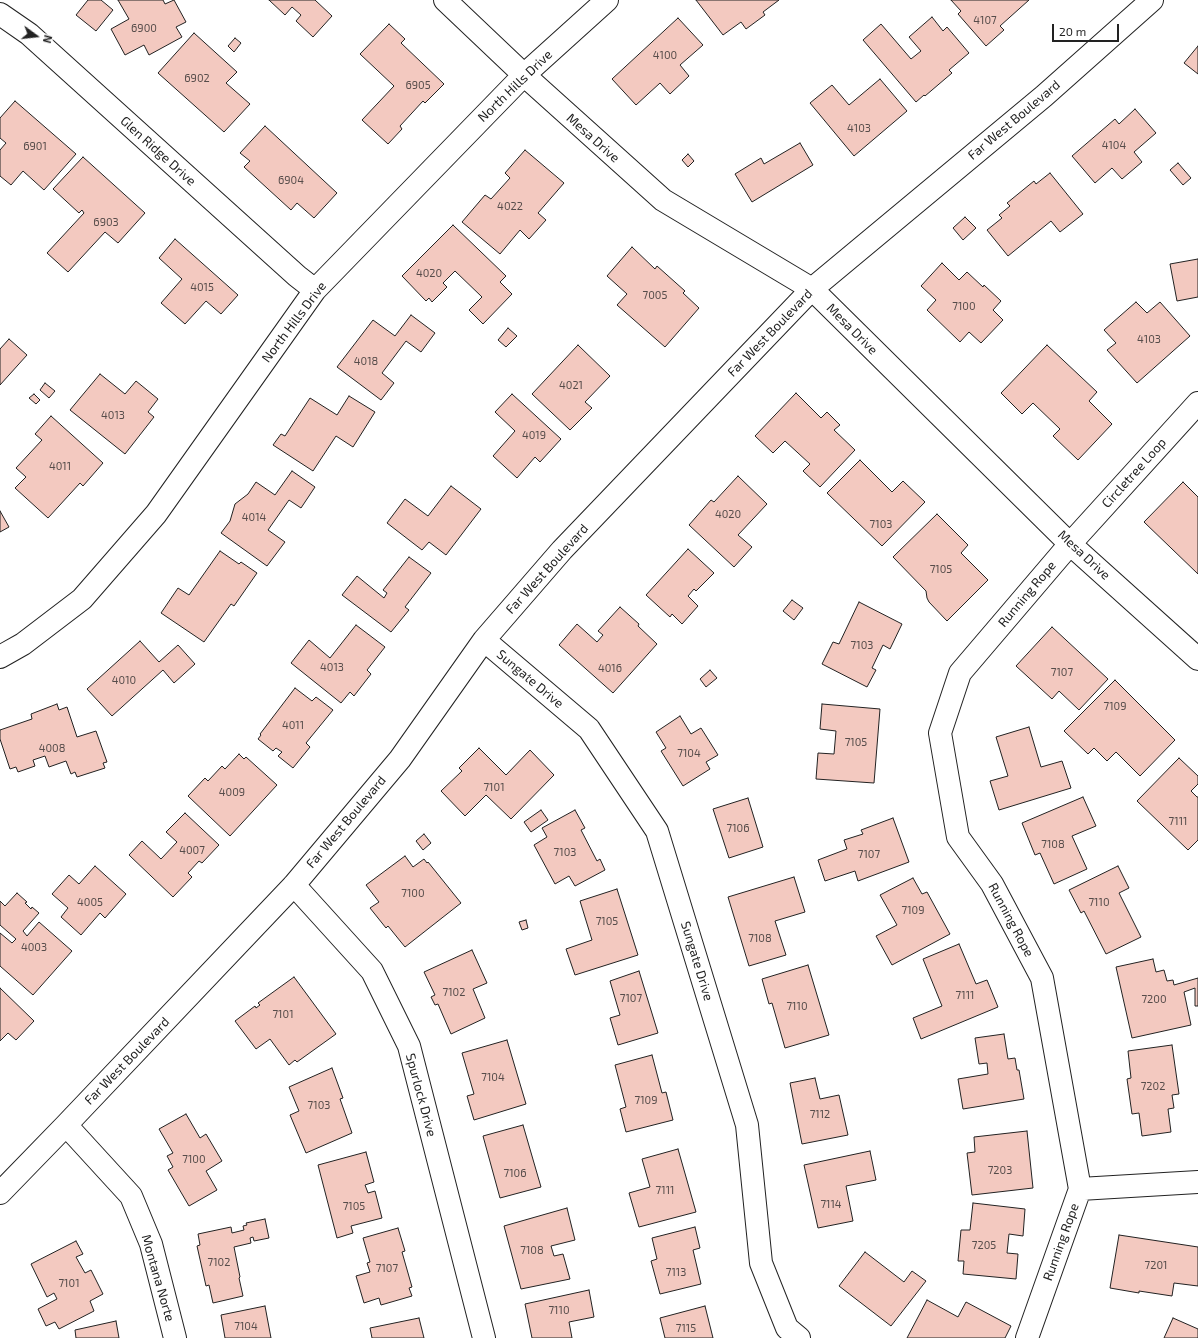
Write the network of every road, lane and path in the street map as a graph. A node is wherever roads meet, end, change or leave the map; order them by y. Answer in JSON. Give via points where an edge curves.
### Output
{"nodes":[{"id":1,"x":445,"y":0,"type":"edge"},
{"id":2,"x":607,"y":0,"type":"edge"},
{"id":3,"x":1152,"y":0,"type":"edge"},
{"id":4,"x":0,"y":14,"type":"edge"},
{"id":5,"x":524,"y":75,"type":"junction"},
{"id":6,"x":812,"y":289,"type":"junction"},
{"id":7,"x":315,"y":290,"type":"junction"},
{"id":8,"x":1198,"y":403,"type":"edge"},
{"id":9,"x":1070,"y":544,"type":"junction"},
{"id":10,"x":484,"y":640,"type":"junction"},
{"id":11,"x":0,"y":657,"type":"edge"},
{"id":12,"x":1198,"y":659,"type":"edge"},
{"id":13,"x":294,"y":885,"type":"junction"},
{"id":14,"x":66,"y":1125,"type":"junction"},
{"id":15,"x":1198,"y":1182,"type":"edge"},
{"id":16,"x":1080,"y":1189,"type":"junction"},
{"id":17,"x":0,"y":1193,"type":"edge"},
{"id":18,"x":175,"y":1338,"type":"edge"},
{"id":19,"x":484,"y":1338,"type":"edge"},
{"id":20,"x":800,"y":1338,"type":"edge"},
{"id":21,"x":1027,"y":1338,"type":"edge"}],
"edges":[{"from":1,"to":5,"type":"street","name":"Mesa Drive"},
{"from":2,"to":5,"type":"street","name":"North Hills Drive"},
{"from":3,"to":6,"type":"street","name":"Far West Boulevard","via":[[1044,96]]},
{"from":4,"to":7,"type":"street","name":"Glen Ridge Drive","via":[[28,34]]},
{"from":5,"to":6,"type":"street","name":"Mesa Drive","via":[[662,200]]},
{"from":5,"to":7,"type":"street","name":"North Hills Drive"},
{"from":6,"to":9,"type":"street","name":"Mesa Drive"},
{"from":6,"to":10,"type":"street","name":"Far West Boulevard","via":[[562,550]]},
{"from":7,"to":11,"type":"street","name":"North Hills Drive","via":[[156,514],[82,599],[23,644]]},
{"from":8,"to":9,"type":"street","name":"Circletree Loop"},
{"from":9,"to":12,"type":"street","name":"Mesa Drive"},
{"from":9,"to":16,"type":"street","name":"Running Rope","via":[[960,673],[940,733],[958,837],[992,884],[1042,978]]},
{"from":10,"to":13,"type":"street","name":"Far West Boulevard","via":[[400,759]]},
{"from":10,"to":20,"type":"street","name":"Sungate Drive","via":[[589,729],[657,831],[747,1125],[761,1263],[787,1328]]},
{"from":13,"to":14,"type":"street","name":"Far West Boulevard"},
{"from":13,"to":19,"type":"street","name":"Spurlock Drive","via":[[372,971],[409,1046]]},
{"from":14,"to":17,"type":"street","name":"Far West Boulevard"},
{"from":14,"to":18,"type":"street","name":"Montana Norte","via":[[131,1196],[150,1244]]},
{"from":15,"to":16,"type":"street"},
{"from":16,"to":21,"type":"street","name":"Running Rope"}]}
